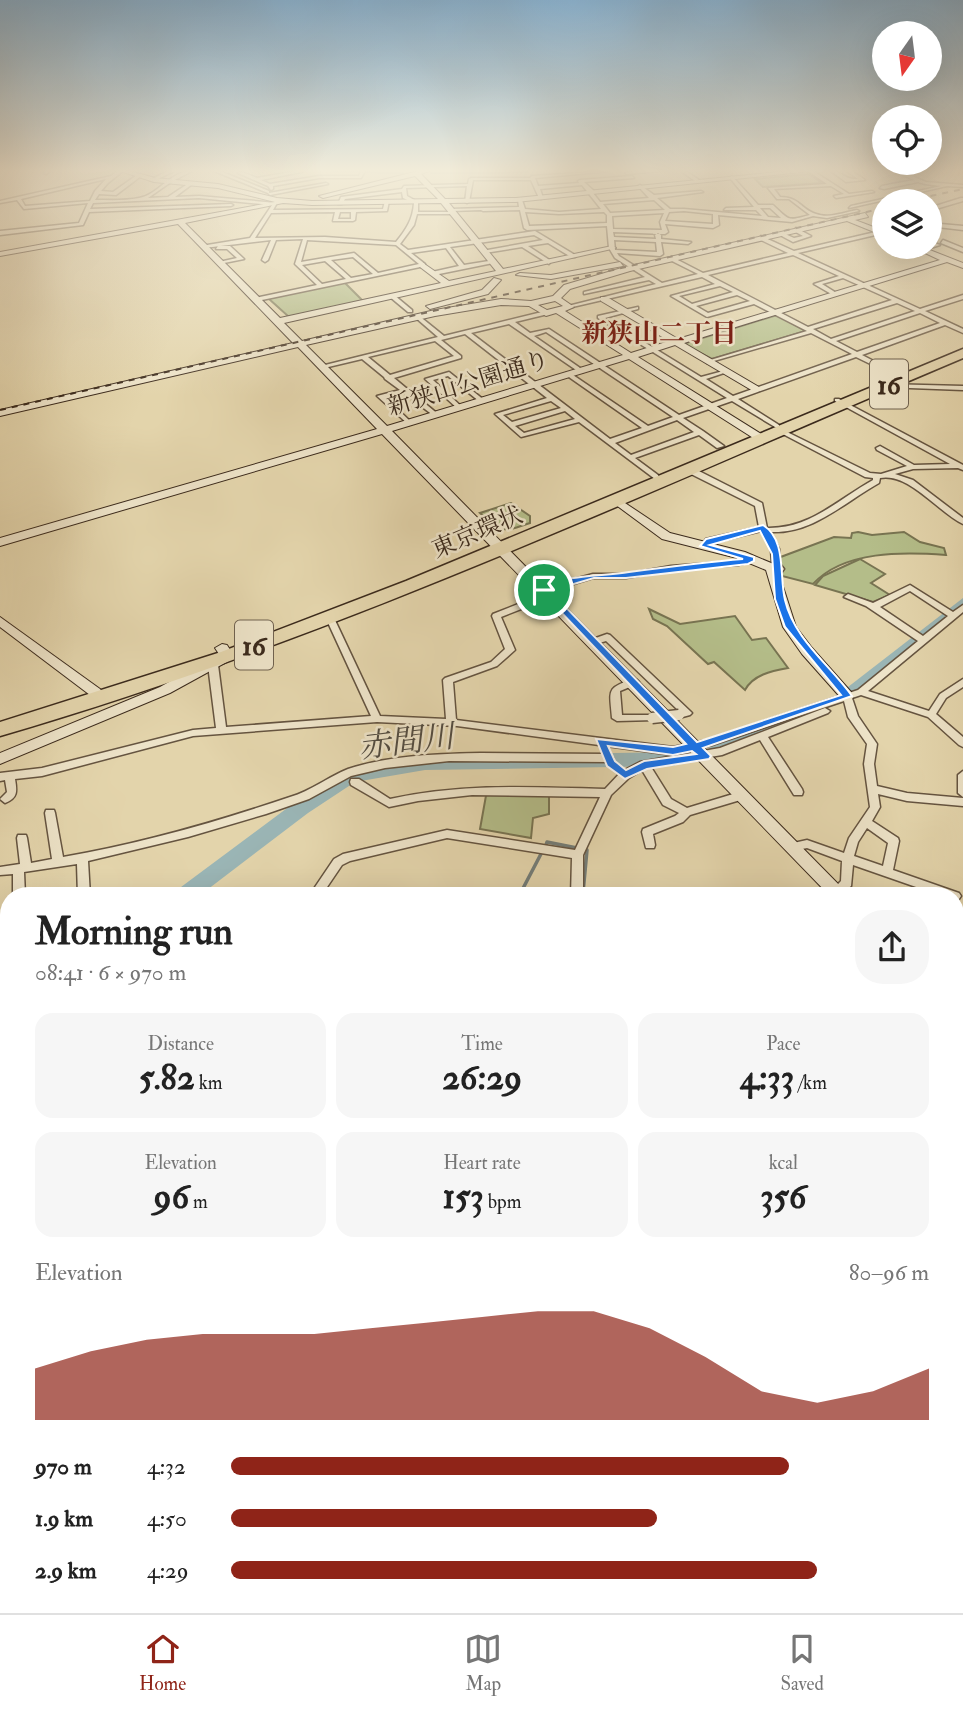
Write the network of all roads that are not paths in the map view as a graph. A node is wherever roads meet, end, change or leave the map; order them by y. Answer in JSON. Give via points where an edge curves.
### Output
{"nodes":[{"id":1,"x":43,"y":246,"type":"edge"},
{"id":2,"x":216,"y":246,"type":"edge"},
{"id":3,"x":271,"y":246,"type":"edge"},
{"id":4,"x":303,"y":246,"type":"edge"},
{"id":5,"x":399,"y":246,"type":"edge"},
{"id":6,"x":445,"y":246,"type":"edge"},
{"id":7,"x":447,"y":246,"type":"edge"},
{"id":8,"x":481,"y":246,"type":"edge"},
{"id":9,"x":515,"y":246,"type":"edge"},
{"id":10,"x":525,"y":246,"type":"edge"},
{"id":11,"x":557,"y":246,"type":"edge"},
{"id":12,"x":612,"y":246,"type":"edge"},
{"id":13,"x":613,"y":246,"type":"edge"},
{"id":14,"x":615,"y":246,"type":"edge"},
{"id":15,"x":659,"y":246,"type":"edge"},
{"id":16,"x":689,"y":246,"type":"edge"},
{"id":17,"x":726,"y":246,"type":"edge"},
{"id":18,"x":779,"y":246,"type":"edge"},
{"id":19,"x":823,"y":246,"type":"edge"},
{"id":20,"x":207,"y":248,"type":"junction"},
{"id":21,"x":690,"y":250,"type":"dead end"},
{"id":22,"x":485,"y":251,"type":"junction"},
{"id":23,"x":405,"y":252,"type":"junction"},
{"id":24,"x":963,"y":252,"type":"edge"},
{"id":25,"x":793,"y":253,"type":"junction"},
{"id":26,"x":0,"y":254,"type":"edge"},
{"id":27,"x":573,"y":256,"type":"junction"},
{"id":28,"x":942,"y":257,"type":"edge"},
{"id":29,"x":672,"y":259,"type":"junction"},
{"id":30,"x":265,"y":260,"type":"dead end"},
{"id":31,"x":327,"y":260,"type":"junction"},
{"id":32,"x":947,"y":260,"type":"junction"},
{"id":33,"x":492,"y":261,"type":"junction"},
{"id":34,"x":549,"y":262,"type":"junction"},
{"id":35,"x":221,"y":263,"type":"junction"},
{"id":36,"x":622,"y":263,"type":"junction"},
{"id":37,"x":298,"y":264,"type":"junction"},
{"id":38,"x":423,"y":265,"type":"junction"},
{"id":39,"x":963,"y":266,"type":"edge"},
{"id":40,"x":462,"y":267,"type":"junction"},
{"id":41,"x":631,"y":268,"type":"junction"},
{"id":42,"x":434,"y":273,"type":"junction"},
{"id":43,"x":517,"y":273,"type":"junction"},
{"id":44,"x":378,"y":275,"type":"junction"},
{"id":45,"x":703,"y":275,"type":"junction"},
{"id":46,"x":496,"y":276,"type":"junction"},
{"id":47,"x":844,"y":276,"type":"junction"},
{"id":48,"x":649,"y":278,"type":"junction"},
{"id":49,"x":350,"y":280,"type":"junction"},
{"id":50,"x":448,"y":284,"type":"junction"},
{"id":51,"x":720,"y":284,"type":"junction"},
{"id":52,"x":575,"y":285,"type":"junction"},
{"id":53,"x":661,"y":285,"type":"junction"},
{"id":54,"x":862,"y":285,"type":"junction"},
{"id":55,"x":321,"y":286,"type":"junction"},
{"id":56,"x":586,"y":293,"type":"junction"},
{"id":57,"x":737,"y":293,"type":"junction"},
{"id":58,"x":835,"y":294,"type":"junction"},
{"id":59,"x":392,"y":296,"type":"junction"},
{"id":60,"x":556,"y":298,"type":"junction"},
{"id":61,"x":963,"y":298,"type":"edge"},
{"id":62,"x":257,"y":299,"type":"junction"},
{"id":63,"x":601,"y":300,"type":"junction"},
{"id":64,"x":896,"y":301,"type":"junction"},
{"id":65,"x":754,"y":302,"type":"junction"},
{"id":66,"x":531,"y":304,"type":"junction"},
{"id":67,"x":691,"y":306,"type":"junction"},
{"id":68,"x":569,"y":307,"type":"junction"},
{"id":69,"x":636,"y":308,"type":"dead end"},
{"id":70,"x":557,"y":310,"type":"junction"},
{"id":71,"x":624,"y":311,"type":"junction"},
{"id":72,"x":775,"y":312,"type":"junction"},
{"id":73,"x":920,"y":312,"type":"junction"},
{"id":74,"x":545,"y":313,"type":"junction"},
{"id":75,"x":414,"y":314,"type":"junction"},
{"id":76,"x":279,"y":321,"type":"junction"},
{"id":77,"x":509,"y":321,"type":"junction"},
{"id":78,"x":945,"y":323,"type":"junction"},
{"id":79,"x":810,"y":330,"type":"junction"},
{"id":80,"x":963,"y":331,"type":"edge"},
{"id":81,"x":466,"y":332,"type":"junction"},
{"id":82,"x":529,"y":335,"type":"junction"},
{"id":83,"x":439,"y":338,"type":"junction"},
{"id":84,"x":298,"y":340,"type":"junction"},
{"id":85,"x":831,"y":341,"type":"junction"},
{"id":86,"x":675,"y":342,"type":"junction"},
{"id":87,"x":651,"y":349,"type":"junction"},
{"id":88,"x":963,"y":350,"type":"edge"},
{"id":89,"x":856,"y":354,"type":"junction"},
{"id":90,"x":630,"y":356,"type":"junction"},
{"id":91,"x":363,"y":357,"type":"junction"},
{"id":92,"x":709,"y":362,"type":"junction"},
{"id":93,"x":599,"y":365,"type":"junction"},
{"id":94,"x":324,"y":366,"type":"junction"},
{"id":95,"x":581,"y":371,"type":"junction"},
{"id":96,"x":724,"y":371,"type":"junction"},
{"id":97,"x":568,"y":374,"type":"junction"},
{"id":98,"x":897,"y":375,"type":"junction"},
{"id":99,"x":387,"y":378,"type":"junction"},
{"id":100,"x":701,"y":379,"type":"junction"},
{"id":101,"x":536,"y":385,"type":"junction"},
{"id":102,"x":885,"y":386,"type":"junction"},
{"id":103,"x":963,"y":388,"type":"edge"},
{"id":104,"x":756,"y":389,"type":"junction"},
{"id":105,"x":407,"y":390,"type":"junction"},
{"id":106,"x":553,"y":398,"type":"junction"},
{"id":107,"x":733,"y":398,"type":"junction"},
{"id":108,"x":482,"y":401,"type":"junction"},
{"id":109,"x":840,"y":402,"type":"junction"},
{"id":110,"x":0,"y":404,"type":"edge"},
{"id":111,"x":709,"y":407,"type":"junction"},
{"id":112,"x":460,"y":408,"type":"junction"},
{"id":113,"x":566,"y":409,"type":"junction"},
{"id":114,"x":0,"y":413,"type":"edge"},
{"id":115,"x":436,"y":415,"type":"junction"},
{"id":116,"x":679,"y":418,"type":"junction"},
{"id":117,"x":580,"y":419,"type":"junction"},
{"id":118,"x":409,"y":423,"type":"junction"},
{"id":119,"x":510,"y":425,"type":"junction"},
{"id":120,"x":779,"y":428,"type":"junction"},
{"id":121,"x":648,"y":429,"type":"junction"},
{"id":122,"x":386,"y":430,"type":"junction"},
{"id":123,"x":701,"y":432,"type":"junction"},
{"id":124,"x":759,"y":437,"type":"junction"},
{"id":125,"x":610,"y":442,"type":"junction"},
{"id":126,"x":720,"y":446,"type":"dead end"},
{"id":127,"x":880,"y":448,"type":"dead end"},
{"id":128,"x":630,"y":458,"type":"junction"},
{"id":129,"x":912,"y":467,"type":"junction"},
{"id":130,"x":961,"y":467,"type":"edge"},
{"id":131,"x":688,"y":469,"type":"junction"},
{"id":132,"x":887,"y":474,"type":"junction"},
{"id":133,"x":877,"y":476,"type":"junction"},
{"id":134,"x":655,"y":477,"type":"junction"},
{"id":135,"x":616,"y":500,"type":"junction"},
{"id":136,"x":963,"y":522,"type":"edge"},
{"id":137,"x":763,"y":529,"type":"junction"},
{"id":138,"x":0,"y":542,"type":"edge"},
{"id":139,"x":499,"y":545,"type":"junction"},
{"id":140,"x":705,"y":546,"type":"junction"},
{"id":141,"x":751,"y":559,"type":"junction"},
{"id":142,"x":776,"y":574,"type":"junction"},
{"id":143,"x":547,"y":592,"type":"junction"},
{"id":144,"x":848,"y":597,"type":"dead end"},
{"id":145,"x":876,"y":605,"type":"junction"},
{"id":146,"x":963,"y":608,"type":"edge"},
{"id":147,"x":950,"y":614,"type":"junction"},
{"id":148,"x":330,"y":616,"type":"junction"},
{"id":149,"x":0,"y":621,"type":"edge"},
{"id":150,"x":920,"y":639,"type":"junction"},
{"id":151,"x":593,"y":642,"type":"junction"},
{"id":152,"x":220,"y":657,"type":"junction"},
{"id":153,"x":634,"y":682,"type":"junction"},
{"id":154,"x":963,"y":682,"type":"edge"},
{"id":155,"x":153,"y":688,"type":"junction"},
{"id":156,"x":95,"y":692,"type":"junction"},
{"id":157,"x":861,"y":692,"type":"junction"},
{"id":158,"x":847,"y":699,"type":"junction"},
{"id":159,"x":931,"y":715,"type":"junction"},
{"id":160,"x":377,"y":719,"type":"junction"},
{"id":161,"x":0,"y":722,"type":"edge"},
{"id":162,"x":451,"y":723,"type":"junction"},
{"id":163,"x":0,"y":729,"type":"edge"},
{"id":164,"x":221,"y":729,"type":"junction"},
{"id":165,"x":766,"y":730,"type":"junction"},
{"id":166,"x":600,"y":742,"type":"junction"},
{"id":167,"x":963,"y":743,"type":"edge"},
{"id":168,"x":700,"y":751,"type":"junction"},
{"id":169,"x":0,"y":759,"type":"edge"},
{"id":170,"x":609,"y":760,"type":"junction"},
{"id":171,"x":644,"y":765,"type":"junction"},
{"id":172,"x":625,"y":775,"type":"junction"},
{"id":173,"x":963,"y":775,"type":"edge"},
{"id":174,"x":5,"y":777,"type":"edge"},
{"id":175,"x":355,"y":782,"type":"dead end"},
{"id":176,"x":873,"y":789,"type":"junction"},
{"id":177,"x":798,"y":792,"type":"dead end"},
{"id":178,"x":607,"y":793,"type":"junction"},
{"id":179,"x":963,"y":793,"type":"edge"},
{"id":180,"x":743,"y":795,"type":"junction"},
{"id":181,"x":5,"y":799,"type":"dead end"},
{"id":182,"x":963,"y":802,"type":"edge"},
{"id":183,"x":50,"y":813,"type":"dead end"},
{"id":184,"x":685,"y":813,"type":"junction"},
{"id":185,"x":866,"y":822,"type":"junction"},
{"id":186,"x":22,"y":838,"type":"dead end"},
{"id":187,"x":650,"y":845,"type":"dead end"},
{"id":188,"x":793,"y":847,"type":"junction"},
{"id":189,"x":580,"y":850,"type":"junction"},
{"id":190,"x":848,"y":858,"type":"junction"},
{"id":191,"x":82,"y":859,"type":"junction"},
{"id":192,"x":58,"y":863,"type":"junction"},
{"id":193,"x":22,"y":868,"type":"junction"},
{"id":194,"x":0,"y":871,"type":"edge"},
{"id":195,"x":887,"y":872,"type":"junction"},
{"id":196,"x":20,"y":887,"type":"edge"},
{"id":197,"x":84,"y":887,"type":"edge"},
{"id":198,"x":321,"y":887,"type":"edge"},
{"id":199,"x":577,"y":887,"type":"edge"},
{"id":200,"x":831,"y":887,"type":"edge"},
{"id":201,"x":844,"y":887,"type":"edge"},
{"id":202,"x":930,"y":887,"type":"edge"}],
"edges":[{"from":1,"to":26,"type":"street"},
{"from":2,"to":20,"type":"street"},
{"from":3,"to":30,"type":"street"},
{"from":4,"to":37,"type":"street"},
{"from":5,"to":23,"type":"street"},
{"from":6,"to":23,"type":"street"},
{"from":7,"to":40,"type":"street"},
{"from":8,"to":22,"type":"street"},
{"from":9,"to":22,"type":"street"},
{"from":10,"to":34,"type":"street"},
{"from":11,"to":27,"type":"street"},
{"from":12,"to":27,"type":"street"},
{"from":13,"to":36,"type":"street"},
{"from":14,"to":15,"type":"street","via":[[660,254]]},
{"from":16,"to":21,"type":"street"},
{"from":17,"to":29,"type":"street"},
{"from":18,"to":25,"type":"street"},
{"from":19,"to":25,"type":"street"},
{"from":20,"to":35,"type":"street"},
{"from":20,"to":35,"type":"street","via":[[228,247],[241,259]]},
{"from":22,"to":33,"type":"street"},
{"from":23,"to":38,"type":"street"},
{"from":24,"to":32,"type":"street"},
{"from":25,"to":45,"type":"street"},
{"from":25,"to":47,"type":"street"},
{"from":27,"to":34,"type":"street"},
{"from":28,"to":32,"type":"street"},
{"from":29,"to":41,"type":"street"},
{"from":29,"to":45,"type":"street"},
{"from":31,"to":37,"type":"street"},
{"from":31,"to":44,"type":"street","via":[[354,255]]},
{"from":31,"to":49,"type":"street"},
{"from":32,"to":39,"type":"street"},
{"from":32,"to":54,"type":"street","name":"新狭山公園通り"},
{"from":33,"to":40,"type":"street"},
{"from":33,"to":46,"type":"street"},
{"from":34,"to":43,"type":"street"},
{"from":35,"to":62,"type":"street"},
{"from":36,"to":41,"type":"street"},
{"from":36,"to":43,"type":"street","via":[[552,277]]},
{"from":37,"to":55,"type":"street"},
{"from":38,"to":42,"type":"street"},
{"from":38,"to":44,"type":"street"},
{"from":40,"to":42,"type":"street"},
{"from":41,"to":48,"type":"street"},
{"from":41,"to":52,"type":"street"},
{"from":42,"to":50,"type":"street"},
{"from":43,"to":46,"type":"street"},
{"from":44,"to":49,"type":"street"},
{"from":45,"to":51,"type":"street"},
{"from":45,"to":53,"type":"street"},
{"from":46,"to":50,"type":"street"},
{"from":46,"to":75,"type":"street","via":[[485,292]]},
{"from":47,"to":54,"type":"street"},
{"from":47,"to":58,"type":"street","via":[[817,284]]},
{"from":48,"to":53,"type":"street"},
{"from":48,"to":56,"type":"street"},
{"from":49,"to":55,"type":"street"},
{"from":50,"to":59,"type":"street"},
{"from":51,"to":57,"type":"street"},
{"from":51,"to":67,"type":"street","via":[[674,296]]},
{"from":52,"to":56,"type":"street"},
{"from":52,"to":60,"type":"street"},
{"from":53,"to":63,"type":"street"},
{"from":54,"to":58,"type":"street","name":"新狭山公園通り"},
{"from":54,"to":64,"type":"street"},
{"from":55,"to":62,"type":"street"},
{"from":56,"to":63,"type":"street"},
{"from":57,"to":65,"type":"street"},
{"from":57,"to":67,"type":"street"},
{"from":58,"to":72,"type":"street","name":"新狭山公園通り"},
{"from":59,"to":75,"type":"street"},
{"from":59,"to":76,"type":"street"},
{"from":60,"to":66,"type":"street"},
{"from":60,"to":68,"type":"street"},
{"from":61,"to":73,"type":"street"},
{"from":62,"to":76,"type":"street"},
{"from":63,"to":68,"type":"street"},
{"from":63,"to":71,"type":"street"},
{"from":64,"to":73,"type":"street"},
{"from":64,"to":79,"type":"street"},
{"from":65,"to":67,"type":"street","via":[[708,315]]},
{"from":65,"to":72,"type":"street"},
{"from":66,"to":74,"type":"street"},
{"from":66,"to":75,"type":"street","via":[[501,302]]},
{"from":68,"to":70,"type":"street"},
{"from":69,"to":71,"type":"street"},
{"from":70,"to":74,"type":"street"},
{"from":70,"to":90,"type":"street"},
{"from":71,"to":86,"type":"street"},
{"from":71,"to":87,"type":"street","via":[[600,317]]},
{"from":72,"to":79,"type":"street"},
{"from":72,"to":86,"type":"street","name":"新狭山公園通り"},
{"from":73,"to":78,"type":"street"},
{"from":73,"to":85,"type":"street"},
{"from":74,"to":77,"type":"street"},
{"from":75,"to":83,"type":"street"},
{"from":75,"to":84,"type":"street"},
{"from":76,"to":84,"type":"street"},
{"from":77,"to":81,"type":"street"},
{"from":77,"to":82,"type":"street"},
{"from":78,"to":80,"type":"street"},
{"from":78,"to":89,"type":"street"},
{"from":79,"to":85,"type":"street"},
{"from":79,"to":92,"type":"street"},
{"from":81,"to":83,"type":"street"},
{"from":81,"to":101,"type":"street"},
{"from":82,"to":93,"type":"street","via":[[547,330]]},
{"from":82,"to":95,"type":"street"},
{"from":83,"to":91,"type":"street"},
{"from":83,"to":99,"type":"street","via":[[459,358]]},
{"from":84,"to":94,"type":"street"},
{"from":84,"to":110,"type":"street"},
{"from":84,"to":114,"type":"street"},
{"from":85,"to":89,"type":"street"},
{"from":86,"to":87,"type":"street","name":"新狭山公園通り"},
{"from":86,"to":92,"type":"street"},
{"from":87,"to":90,"type":"street","name":"新狭山公園通り"},
{"from":87,"to":100,"type":"street"},
{"from":88,"to":98,"type":"highway","name":"東京環状","number":"16"},
{"from":88,"to":102,"type":"highway","name":"東京環状","number":"16"},
{"from":89,"to":98,"type":"street"},
{"from":89,"to":104,"type":"street"},
{"from":90,"to":93,"type":"street","name":"新狭山公園通り"},
{"from":90,"to":111,"type":"street"},
{"from":91,"to":94,"type":"street"},
{"from":91,"to":99,"type":"street"},
{"from":92,"to":96,"type":"street"},
{"from":93,"to":95,"type":"street","name":"新狭山公園通り"},
{"from":93,"to":116,"type":"street"},
{"from":94,"to":122,"type":"street"},
{"from":95,"to":97,"type":"street","name":"新狭山公園通り"},
{"from":96,"to":100,"type":"street"},
{"from":96,"to":104,"type":"street"},
{"from":97,"to":101,"type":"street","name":"新狭山公園通り"},
{"from":97,"to":121,"type":"street"},
{"from":98,"to":109,"type":"highway","name":"東京環状","number":"16"},
{"from":99,"to":105,"type":"street"},
{"from":100,"to":107,"type":"street"},
{"from":101,"to":106,"type":"street"},
{"from":101,"to":108,"type":"street","name":"新狭山公園通り"},
{"from":102,"to":103,"type":"street"},
{"from":102,"to":109,"type":"highway","name":"東京環状","number":"16"},
{"from":104,"to":107,"type":"street"},
{"from":105,"to":115,"type":"street"},
{"from":105,"to":118,"type":"street","via":[[380,396]]},
{"from":106,"to":113,"type":"street"},
{"from":106,"to":119,"type":"street","via":[[498,414]]},
{"from":107,"to":111,"type":"street"},
{"from":107,"to":120,"type":"street"},
{"from":108,"to":112,"type":"street","name":"新狭山公園通り"},
{"from":108,"to":112,"type":"street","via":[[449,374],[428,379]]},
{"from":109,"to":120,"type":"highway","name":"東京環状","number":"16"},
{"from":109,"to":130,"type":"street"},
{"from":111,"to":116,"type":"street"},
{"from":111,"to":124,"type":"street"},
{"from":112,"to":115,"type":"street","name":"新狭山公園通り"},
{"from":113,"to":117,"type":"street"},
{"from":113,"to":119,"type":"street"},
{"from":115,"to":118,"type":"street","name":"新狭山公園通り"},
{"from":116,"to":121,"type":"street"},
{"from":116,"to":123,"type":"street"},
{"from":117,"to":119,"type":"street","via":[[523,436]]},
{"from":117,"to":125,"type":"street"},
{"from":118,"to":122,"type":"street","name":"新狭山公園通り"},
{"from":120,"to":124,"type":"highway","name":"東京環状","number":"16"},
{"from":120,"to":133,"type":"street"},
{"from":121,"to":125,"type":"street"},
{"from":122,"to":138,"type":"street","name":"新狭山公園通り"},
{"from":122,"to":139,"type":"street"},
{"from":123,"to":126,"type":"street"},
{"from":123,"to":128,"type":"street"},
{"from":124,"to":131,"type":"highway","name":"東京環状","number":"16"},
{"from":124,"to":134,"type":"highway","name":"東京環状","number":"16"},
{"from":125,"to":128,"type":"street"},
{"from":127,"to":129,"type":"street"},
{"from":128,"to":134,"type":"street"},
{"from":129,"to":130,"type":"street"},
{"from":129,"to":132,"type":"street"},
{"from":131,"to":135,"type":"highway","name":"東京環状","number":"16"},
{"from":131,"to":137,"type":"street","via":[[759,505]]},
{"from":132,"to":133,"type":"street"},
{"from":132,"to":136,"type":"street","via":[[910,482]]},
{"from":133,"to":137,"type":"street","via":[[817,522],[776,532]]},
{"from":134,"to":139,"type":"highway","name":"東京環状","number":"16"},
{"from":135,"to":139,"type":"highway","name":"東京環状","number":"16"},
{"from":135,"to":140,"type":"street","via":[[654,530]]},
{"from":137,"to":140,"type":"street","via":[[709,541]]},
{"from":137,"to":142,"type":"street","via":[[777,554],[780,569]]},
{"from":139,"to":143,"type":"street"},
{"from":139,"to":148,"type":"highway","name":"東京環状","number":"16"},
{"from":139,"to":152,"type":"highway","name":"東京環状","number":"16"},
{"from":140,"to":141,"type":"street"},
{"from":141,"to":142,"type":"street"},
{"from":141,"to":143,"type":"street","via":[[626,576],[593,576]]},
{"from":142,"to":158,"type":"street","via":[[790,627]]},
{"from":143,"to":151,"type":"street"},
{"from":143,"to":162,"type":"street","via":[[496,616],[510,650],[494,664],[448,680]]},
{"from":144,"to":145,"type":"street"},
{"from":145,"to":147,"type":"street","via":[[910,588]]},
{"from":145,"to":150,"type":"street"},
{"from":146,"to":147,"type":"street"},
{"from":147,"to":150,"type":"street"},
{"from":148,"to":152,"type":"highway","name":"東京環状","number":"16"},
{"from":148,"to":160,"type":"street"},
{"from":149,"to":156,"type":"street"},
{"from":150,"to":157,"type":"street"},
{"from":151,"to":153,"type":"street"},
{"from":151,"to":153,"type":"street","bridge":true,"via":[[607,637],[687,713],[617,718],[615,691]]},
{"from":152,"to":155,"type":"highway","name":"東京環状","number":"16"},
{"from":152,"to":156,"type":"highway","name":"東京環状","number":"16"},
{"from":152,"to":164,"type":"street"},
{"from":153,"to":168,"type":"street"},
{"from":154,"to":159,"type":"street","via":[[943,696]]},
{"from":155,"to":163,"type":"highway","name":"東京環状","number":"16"},
{"from":155,"to":169,"type":"street"},
{"from":156,"to":161,"type":"highway","name":"東京環状","number":"16"},
{"from":157,"to":158,"type":"street"},
{"from":157,"to":159,"type":"street"},
{"from":158,"to":165,"type":"street"},
{"from":158,"to":176,"type":"street","via":[[853,718],[872,744]]},
{"from":159,"to":167,"type":"street"},
{"from":160,"to":162,"type":"street"},
{"from":160,"to":164,"type":"street"},
{"from":162,"to":166,"type":"street"},
{"from":164,"to":174,"type":"street"},
{"from":165,"to":168,"type":"street"},
{"from":165,"to":177,"type":"street"},
{"from":166,"to":168,"type":"street"},
{"from":166,"to":170,"type":"street"},
{"from":168,"to":171,"type":"street"},
{"from":168,"to":180,"type":"street"},
{"from":170,"to":172,"type":"street"},
{"from":170,"to":191,"type":"street","via":[[426,760],[354,771],[315,793],[243,817]]},
{"from":171,"to":172,"type":"street"},
{"from":171,"to":184,"type":"street","via":[[667,802]]},
{"from":172,"to":178,"type":"street"},
{"from":173,"to":179,"type":"street"},
{"from":174,"to":181,"type":"street","via":[[12,793]]},
{"from":175,"to":178,"type":"street","via":[[389,803],[472,788]]},
{"from":176,"to":182,"type":"street"},
{"from":176,"to":185,"type":"street","via":[[875,807]]},
{"from":178,"to":189,"type":"street"},
{"from":180,"to":184,"type":"street"},
{"from":180,"to":188,"type":"street"},
{"from":183,"to":192,"type":"street"},
{"from":184,"to":187,"type":"street","via":[[647,832]]},
{"from":185,"to":190,"type":"street"},
{"from":185,"to":195,"type":"street","via":[[894,841]]},
{"from":186,"to":193,"type":"street"},
{"from":188,"to":190,"type":"street","via":[[807,844]]},
{"from":188,"to":200,"type":"street"},
{"from":189,"to":198,"type":"street","via":[[447,834],[346,858]]},
{"from":189,"to":199,"type":"street"},
{"from":190,"to":195,"type":"street"},
{"from":190,"to":201,"type":"street"},
{"from":191,"to":192,"type":"street"},
{"from":191,"to":197,"type":"street"},
{"from":192,"to":193,"type":"street"},
{"from":193,"to":194,"type":"street"},
{"from":193,"to":196,"type":"street"},
{"from":195,"to":202,"type":"street"}]}
